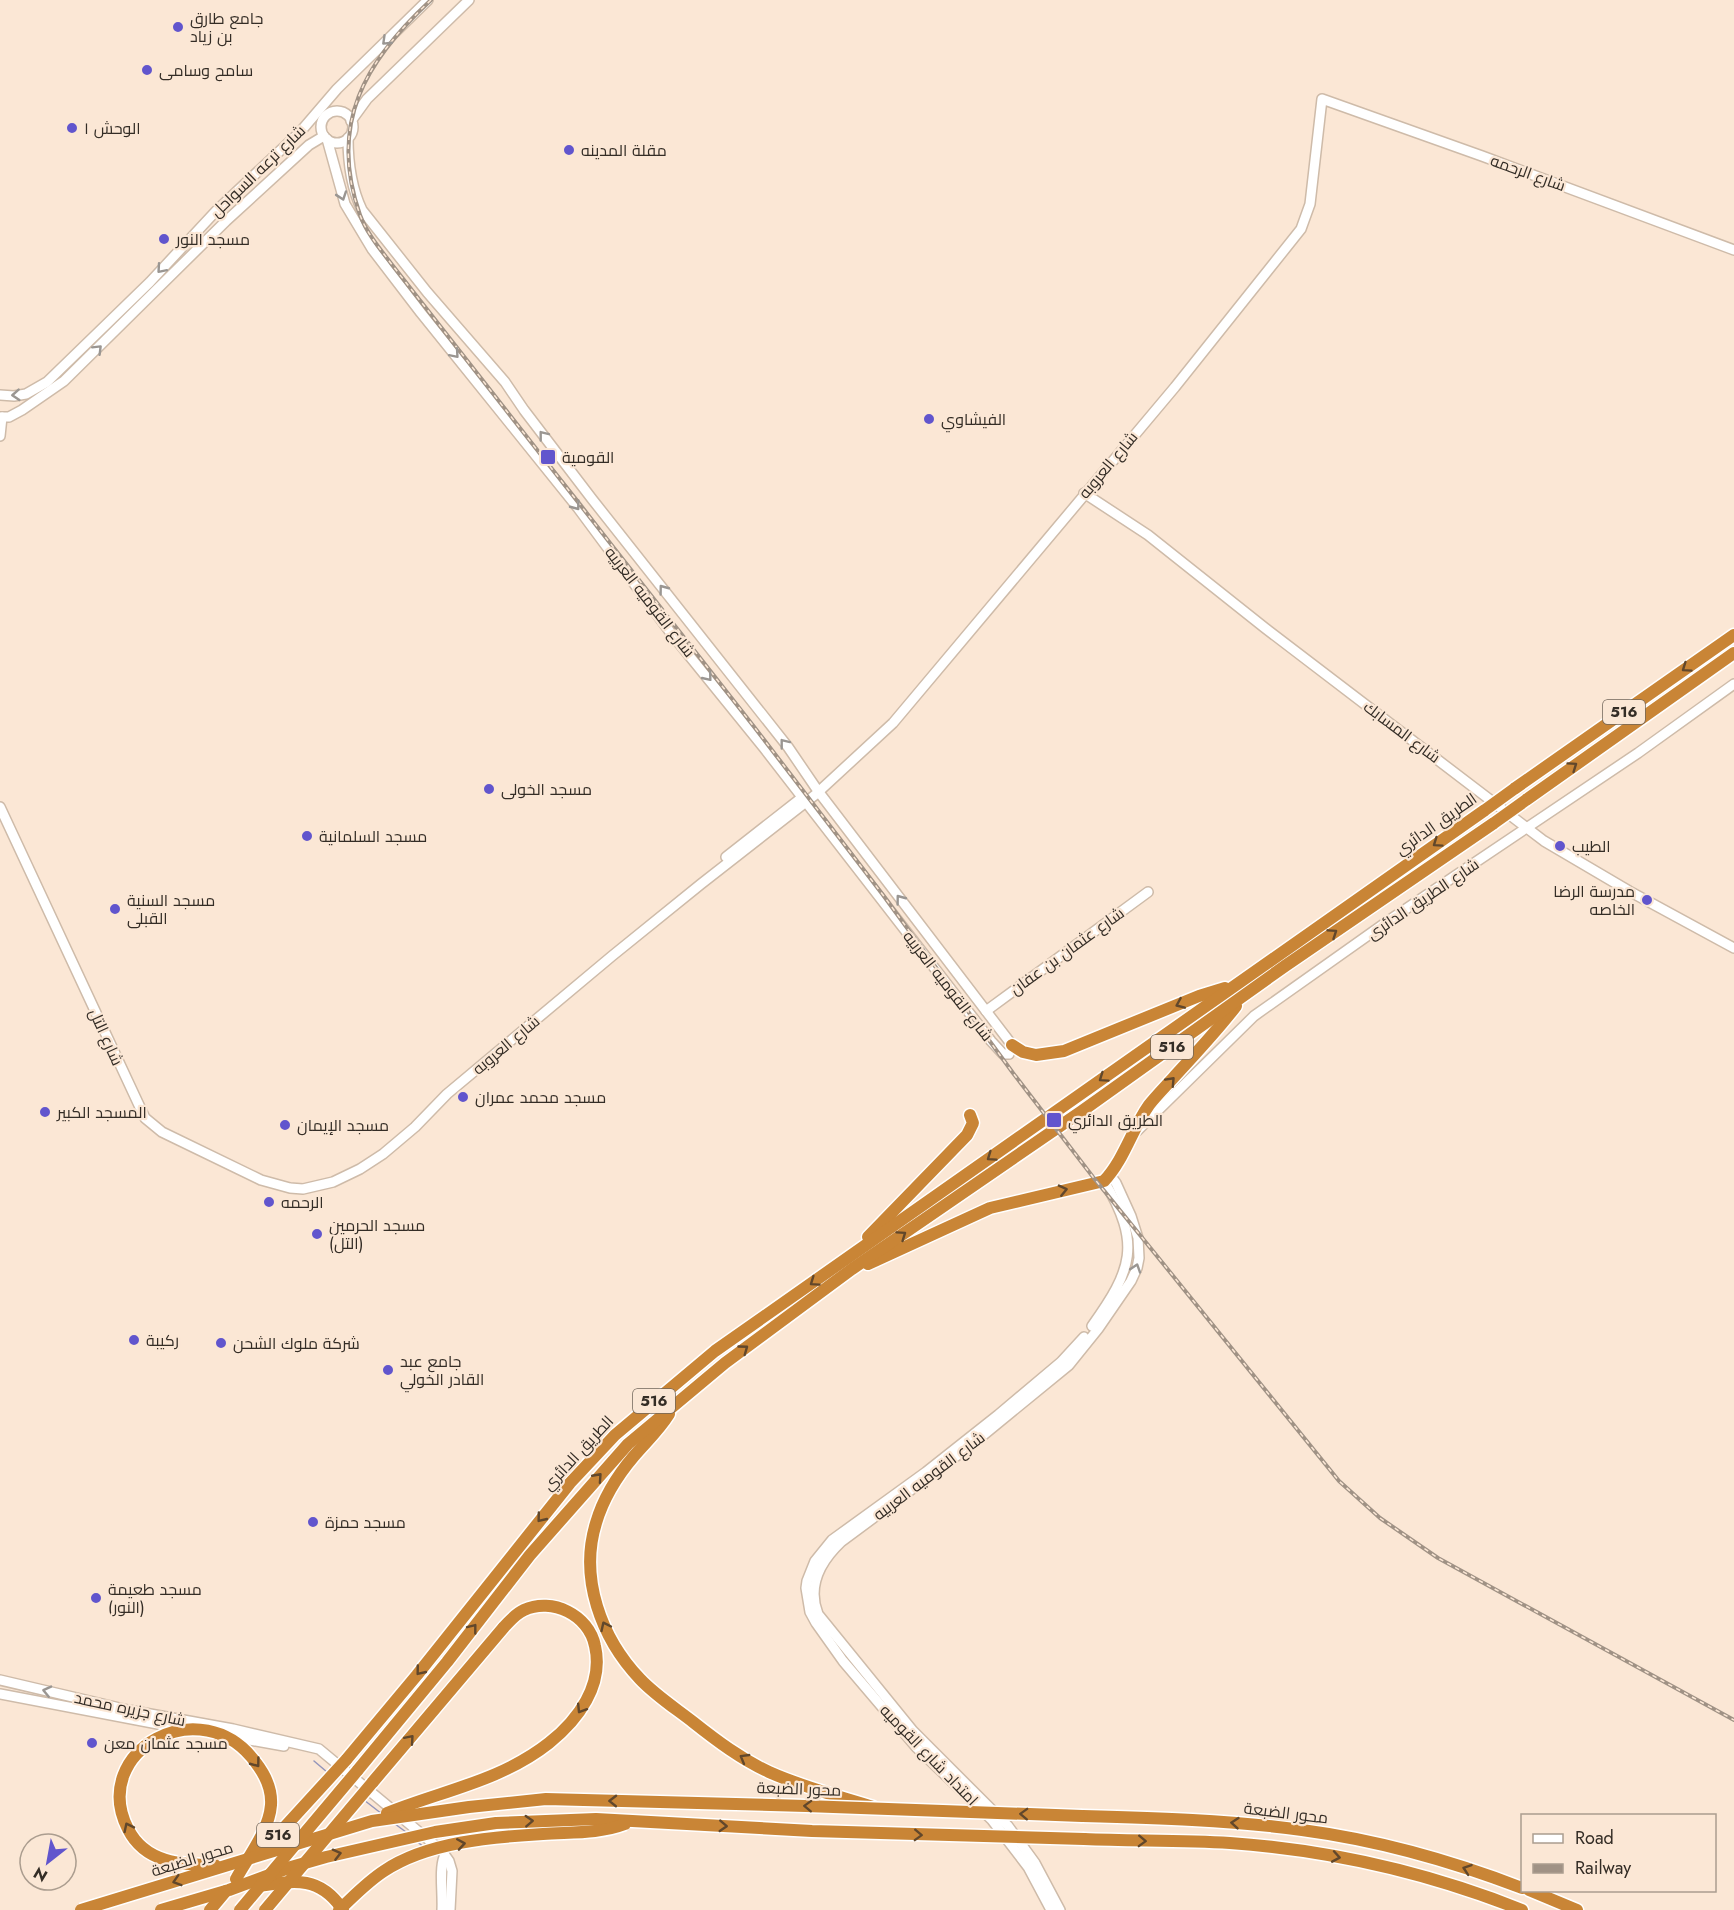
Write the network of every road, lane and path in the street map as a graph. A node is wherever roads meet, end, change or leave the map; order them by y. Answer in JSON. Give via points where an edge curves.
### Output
{"nodes":[{"id":1,"x":428,"y":0,"type":"edge"},
{"id":2,"x":469,"y":0,"type":"edge"},
{"id":3,"x":1322,"y":99,"type":"joint"},
{"id":4,"x":324,"y":111,"type":"junction"},
{"id":5,"x":351,"y":122,"type":"junction"},
{"id":6,"x":325,"y":138,"type":"junction"},
{"id":7,"x":348,"y":138,"type":"junction"},
{"id":8,"x":216,"y":211,"type":"junction"},
{"id":9,"x":226,"y":221,"type":"junction"},
{"id":10,"x":1734,"y":250,"type":"edge"},
{"id":11,"x":68,"y":363,"type":"junction"},
{"id":12,"x":76,"y":371,"type":"junction"},
{"id":13,"x":0,"y":395,"type":"edge"},
{"id":14,"x":1,"y":417,"type":"edge"},
{"id":15,"x":0,"y":436,"type":"edge"},
{"id":16,"x":1084,"y":493,"type":"junction"},
{"id":17,"x":1734,"y":634,"type":"edge"},
{"id":18,"x":1734,"y":652,"type":"edge"},
{"id":19,"x":1734,"y":684,"type":"edge"},
{"id":20,"x":818,"y":791,"type":"junction"},
{"id":21,"x":804,"y":800,"type":"junction"},
{"id":22,"x":0,"y":807,"type":"edge"},
{"id":23,"x":1528,"y":828,"type":"junction"},
{"id":24,"x":1148,"y":892,"type":"dead end"},
{"id":25,"x":1734,"y":948,"type":"edge"},
{"id":26,"x":1281,"y":961,"type":"junction"},
{"id":27,"x":1235,"y":985,"type":"junction"},
{"id":28,"x":1244,"y":996,"type":"junction"},
{"id":29,"x":986,"y":1011,"type":"junction"},
{"id":30,"x":1012,"y":1045,"type":"junction"},
{"id":31,"x":970,"y":1115,"type":"dead end"},
{"id":32,"x":1131,"y":1138,"type":"junction"},
{"id":33,"x":1107,"y":1178,"type":"junction"},
{"id":34,"x":290,"y":1188,"type":"joint"},
{"id":35,"x":839,"y":1264,"type":"junction"},
{"id":36,"x":852,"y":1269,"type":"junction"},
{"id":37,"x":675,"y":1405,"type":"junction"},
{"id":38,"x":811,"y":1603,"type":"junction"},
{"id":39,"x":0,"y":1680,"type":"edge"},
{"id":40,"x":0,"y":1695,"type":"edge"},
{"id":41,"x":139,"y":1717,"type":"junction"},
{"id":42,"x":383,"y":1739,"type":"junction"},
{"id":43,"x":372,"y":1783,"type":"junction"},
{"id":44,"x":877,"y":1808,"type":"junction"},
{"id":45,"x":372,"y":1821,"type":"junction"},
{"id":46,"x":633,"y":1821,"type":"junction"},
{"id":47,"x":444,"y":1857,"type":"junction"},
{"id":48,"x":234,"y":1863,"type":"junction"},
{"id":49,"x":236,"y":1879,"type":"junction"},
{"id":50,"x":1521,"y":1888,"type":"edge"},
{"id":51,"x":229,"y":1890,"type":"junction"},
{"id":52,"x":1534,"y":1892,"type":"edge"},
{"id":53,"x":81,"y":1910,"type":"edge"},
{"id":54,"x":161,"y":1910,"type":"edge"},
{"id":55,"x":210,"y":1910,"type":"edge"},
{"id":56,"x":240,"y":1910,"type":"edge"},
{"id":57,"x":265,"y":1910,"type":"edge"},
{"id":58,"x":341,"y":1910,"type":"edge"},
{"id":59,"x":442,"y":1910,"type":"edge"},
{"id":60,"x":450,"y":1910,"type":"edge"},
{"id":61,"x":1052,"y":1910,"type":"edge"},
{"id":62,"x":1060,"y":1910,"type":"edge"},
{"id":63,"x":1522,"y":1910,"type":"edge"},
{"id":64,"x":1577,"y":1910,"type":"edge"}],
"edges":[{"from":1,"to":4,"type":"street","name":"شارع ترعه السواحل","one_way":true,"via":[[337,89]]},
{"from":2,"to":5,"type":"street","via":[[367,99]]},
{"from":3,"to":10,"type":"street","name":"شارع الرحمه"},
{"from":3,"to":16,"type":"street","name":"شارع العروبه","via":[[1310,204],[1301,229]]},
{"from":4,"to":5,"type":"street","via":[[341,112]]},
{"from":4,"to":6,"type":"street","via":[[321,126]]},
{"from":4,"to":8,"type":"street","name":"شارع ترعه السواحل"},
{"from":5,"to":7,"type":"street"},
{"from":6,"to":7,"type":"street","via":[[336,143]]},
{"from":6,"to":9,"type":"street","name":"شارع ترعه السواحل","via":[[309,145]]},
{"from":6,"to":21,"type":"street","name":"شارع القوميه العربيه","one_way":true,"via":[[345,204],[372,249]]},
{"from":20,"to":7,"type":"street","name":"شارع القوميه العربيه","one_way":true,"via":[[505,382],[362,210],[352,180]]},
{"from":8,"to":9,"type":"street"},
{"from":8,"to":11,"type":"street","name":"شارع ترعه السواحل","one_way":true},
{"from":12,"to":9,"type":"street","name":"شارع ترعه السواحل","one_way":true},
{"from":11,"to":12,"type":"street"},
{"from":11,"to":13,"type":"street","name":"شارع ترعه السواحل","one_way":true,"via":[[32,392]]},
{"from":12,"to":14,"type":"street","name":"شارع ترعه السواحل","via":[[31,405]]},
{"from":14,"to":15,"type":"street"},
{"from":16,"to":20,"type":"street","name":"شارع العروبه","via":[[899,716]]},
{"from":16,"to":23,"type":"street","name":"شارع المسابك","via":[[1148,535]]},
{"from":17,"to":26,"type":"highway","name":"الطريق الدائري","number":"516","one_way":true,"bridge":true,"via":[[1485,810]]},
{"from":26,"to":18,"type":"highway","name":"الطريق الدائري","number":"516","one_way":true,"bridge":true,"via":[[1494,823]]},
{"from":19,"to":23,"type":"street","name":"شارع الطريق الدائرى"},
{"from":20,"to":21,"type":"street","name":"شارع العروبه","via":[[812,790]]},
{"from":29,"to":20,"type":"street","name":"شارع القوميه العربيه","one_way":true},
{"from":21,"to":30,"type":"street","name":"شارع القوميه العربيه","via":[[1000,1052],[1009,1053]]},
{"from":21,"to":34,"type":"street","name":"شارع العروبه","via":[[713,868],[713,874],[447,1094],[383,1154],[333,1182]]},
{"from":22,"to":34,"type":"street","name":"شارع التل","via":[[145,1118],[162,1132],[261,1180]]},
{"from":23,"to":25,"type":"street","name":"شارع المسابك","via":[[1581,863]]},
{"from":23,"to":32,"type":"street","name":"شارع الطريق الدائرى","via":[[1254,1016]]},
{"from":24,"to":29,"type":"street","name":"شارع عثمان بن عفان"},
{"from":26,"to":27,"type":"highway","name":"الطريق الدائري","number":"516"},
{"from":26,"to":28,"type":"highway","name":"الطريق الدائري","number":"516"},
{"from":27,"to":30,"type":"highway","one_way":true,"via":[[1064,1051],[1036,1055]]},
{"from":27,"to":35,"type":"highway","name":"الطريق الدائري","number":"516","one_way":true},
{"from":32,"to":28,"type":"highway","one_way":true,"via":[[1152,1102]]},
{"from":36,"to":28,"type":"highway","name":"الطريق الدائري","number":"516","one_way":true},
{"from":29,"to":30,"type":"street","name":"شارع القوميه العربيه"},
{"from":31,"to":35,"type":"highway","via":[[973,1123],[967,1135]]},
{"from":32,"to":33,"type":"highway"},
{"from":36,"to":33,"type":"highway","one_way":true,"via":[[990,1208]]},
{"from":33,"to":38,"type":"street","name":"شارع القوميه العربيه","via":[[1127,1229],[1128,1252],[1120,1283],[1093,1326],[1044,1377],[926,1472],[832,1540],[810,1571],[806,1588]]},
{"from":35,"to":49,"type":"highway","name":"الطريق الدائري","number":"516","one_way":true,"bridge":true,"via":[[715,1351],[615,1435],[570,1483],[346,1760]]},
{"from":37,"to":36,"type":"highway","name":"الطريق الدائري","number":"516","one_way":true},
{"from":42,"to":37,"type":"highway","name":"الطريق الدائري","number":"516","one_way":true,"via":[[576,1501],[628,1444]]},
{"from":44,"to":37,"type":"highway","one_way":true,"via":[[786,1779],[734,1753],[640,1679],[621,1657],[604,1627],[591,1585],[595,1525],[619,1476]]},
{"from":38,"to":61,"type":"street","name":"امتداد شارع القوميه","via":[[816,1623],[880,1707],[992,1820],[1017,1850]]},
{"from":38,"to":62,"type":"street","name":"امتداد شارع القوميه","via":[[913,1731],[1008,1826],[1035,1863]]},
{"from":41,"to":39,"type":"street","name":"شارع جزيره محمد","one_way":true},
{"from":40,"to":41,"type":"street","name":"شارع جزيره محمد"},
{"from":41,"to":47,"type":"street","name":"شارع جزيره محمد","via":[[319,1749],[442,1851]]},
{"from":42,"to":43,"type":"highway"},
{"from":42,"to":56,"type":"highway","name":"الطريق الدائري","number":"516","bridge":true},
{"from":43,"to":45,"type":"highway","one_way":true,"bridge":true,"via":[[516,1614],[544,1605],[569,1611],[591,1632],[597,1659],[590,1691],[574,1719],[548,1744],[463,1788],[393,1810]]},
{"from":43,"to":57,"type":"highway","bridge":true},
{"from":44,"to":45,"type":"highway","name":"محور الضبعة","one_way":true,"bridge":true,"via":[[546,1799]]},
{"from":50,"to":44,"type":"highway","name":"محور الضبعة","one_way":true,"bridge":true,"via":[[1439,1859],[1303,1830],[1196,1820]]},
{"from":45,"to":48,"type":"highway","name":"محور الضبعة","bridge":true},
{"from":51,"to":46,"type":"highway","one_way":true,"bridge":true,"via":[[326,1857],[435,1832],[496,1823]]},
{"from":58,"to":46,"type":"highway","one_way":true,"bridge":true,"via":[[383,1871],[420,1853],[511,1836],[609,1829]]},
{"from":46,"to":63,"type":"highway","one_way":true,"bridge":true,"via":[[812,1831],[1231,1844],[1371,1863]]},
{"from":47,"to":59,"type":"street"},
{"from":47,"to":60,"type":"street","name":"شارع جزيره محمد","via":[[452,1871]]},
{"from":48,"to":49,"type":"highway","one_way":true,"bridge":true,"via":[[175,1864],[153,1856],[130,1833],[122,1814],[122,1783],[136,1755],[152,1741],[194,1728],[221,1734],[243,1747],[262,1771],[270,1793],[270,1814]]},
{"from":48,"to":53,"type":"highway","name":"محور الضبعة","one_way":true,"bridge":true},
{"from":49,"to":55,"type":"highway","name":"الطريق الدائري","number":"516","bridge":true},
{"from":51,"to":54,"type":"highway","bridge":true},
{"from":51,"to":58,"type":"highway","bridge":true,"via":[[304,1881],[327,1891]]},
{"from":52,"to":64,"type":"highway"}]}
